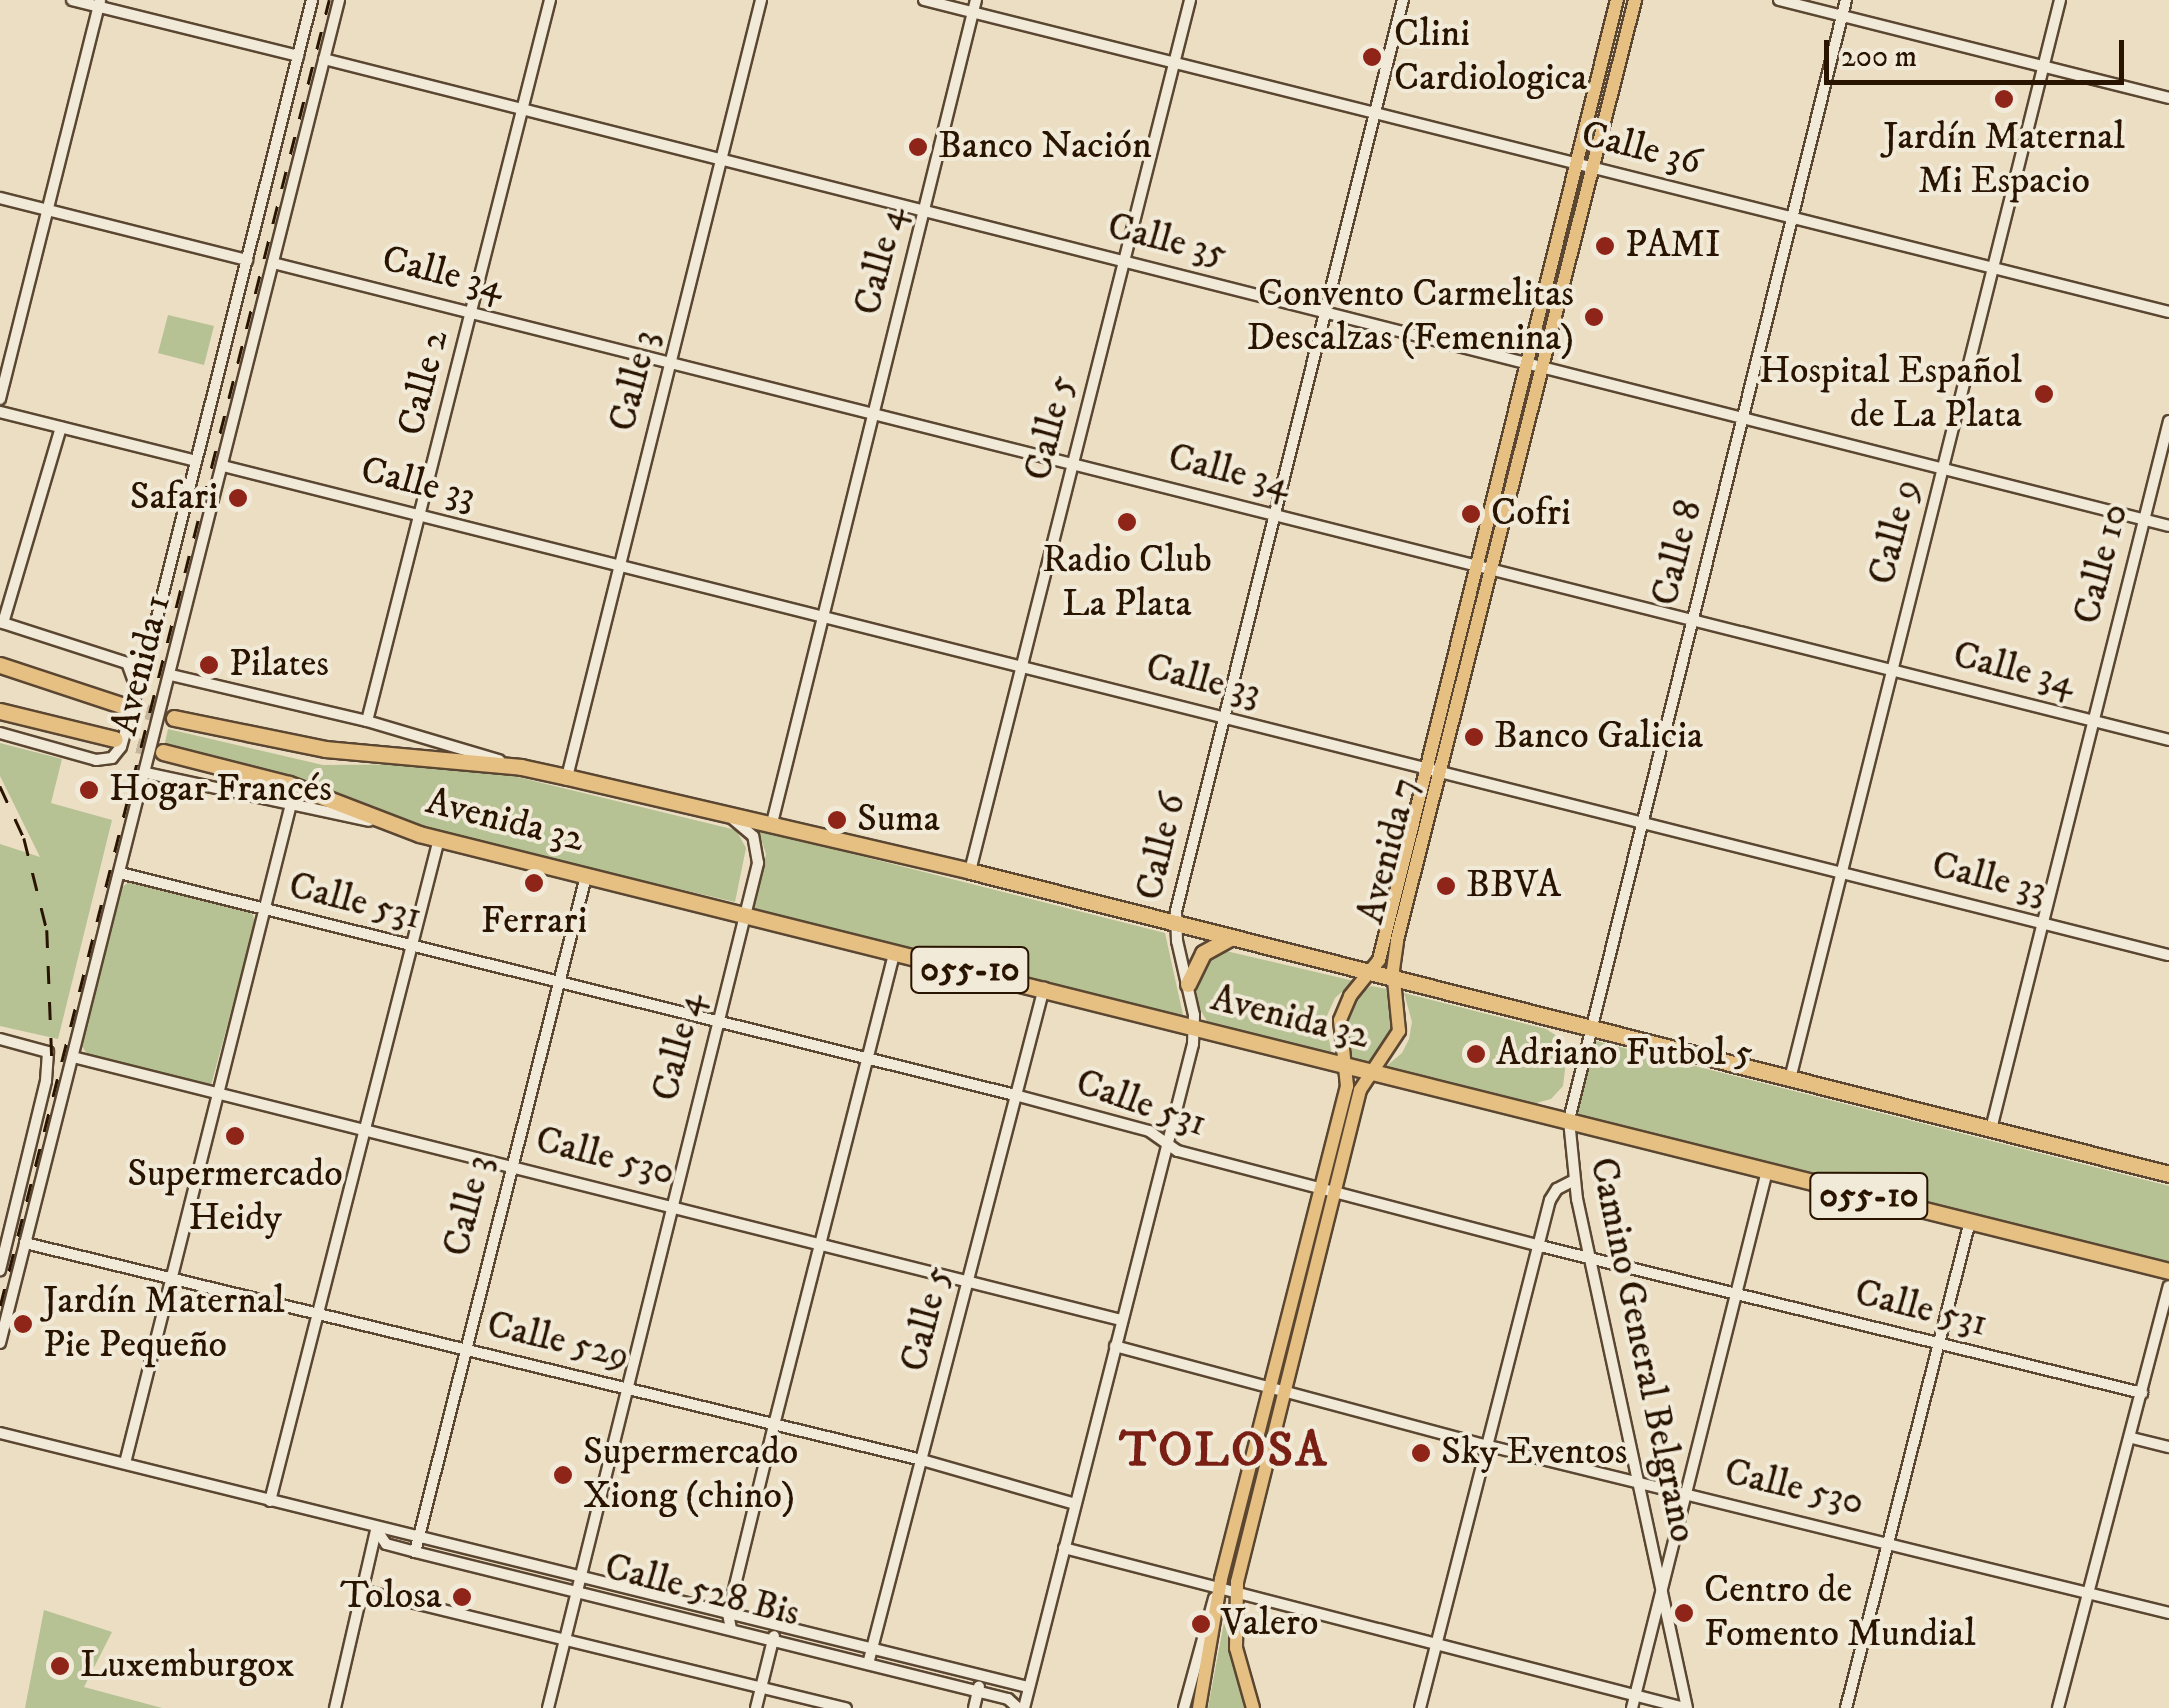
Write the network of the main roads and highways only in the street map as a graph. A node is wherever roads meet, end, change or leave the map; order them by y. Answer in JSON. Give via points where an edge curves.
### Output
{"nodes":[{"id":1,"x":1618,"y":0,"type":"edge"},
{"id":2,"x":1635,"y":0,"type":"edge"},
{"id":3,"x":0,"y":665,"type":"edge"},
{"id":4,"x":124,"y":706,"type":"tunnel mouth"},
{"id":5,"x":0,"y":711,"type":"edge"},
{"id":6,"x":174,"y":718,"type":"tunnel mouth"},
{"id":7,"x":114,"y":739,"type":"tunnel mouth"},
{"id":8,"x":164,"y":752,"type":"tunnel mouth"},
{"id":9,"x":1433,"y":770,"type":"junction"},
{"id":10,"x":1230,"y":938,"type":"junction"},
{"id":11,"x":1370,"y":973,"type":"junction"},
{"id":12,"x":1394,"y":979,"type":"junction"},
{"id":13,"x":1188,"y":984,"type":"road end"},
{"id":14,"x":1346,"y":1066,"type":"junction"},
{"id":15,"x":1370,"y":1071,"type":"junction"},
{"id":16,"x":2169,"y":1174,"type":"edge"},
{"id":17,"x":1326,"y":1190,"type":"junction"},
{"id":18,"x":2169,"y":1271,"type":"edge"},
{"id":19,"x":1199,"y":1708,"type":"edge"},
{"id":20,"x":1253,"y":1708,"type":"edge"}],
"edges":[{"from":1,"to":9,"type":"main road","name":"Avenida 7"},
{"from":2,"to":9,"type":"main road","name":"Avenida 7","via":[[1494,570]]},
{"from":3,"to":4,"type":"highway"},
{"from":5,"to":7,"type":"highway"},
{"from":6,"to":10,"type":"highway","name":"Avenida 32","number":"055-10","via":[[325,749],[521,767]]},
{"from":8,"to":14,"type":"highway","name":"Avenida 32","number":"055-10","via":[[289,784],[439,839]]},
{"from":9,"to":11,"type":"main road","name":"Avenida 7"},
{"from":9,"to":12,"type":"main road","name":"Avenida 7"},
{"from":10,"to":11,"type":"highway","name":"Avenida 32","number":"055-10"},
{"from":10,"to":13,"type":"highway","via":[[1203,952]]},
{"from":11,"to":12,"type":"highway","name":"Avenida 32","number":"055-10"},
{"from":11,"to":14,"type":"main road","name":"Avenida 7","via":[[1340,1020]]},
{"from":12,"to":15,"type":"main road","name":"Avenida 7","via":[[1399,1031]]},
{"from":12,"to":16,"type":"highway","name":"Avenida 32","number":"055-10"},
{"from":14,"to":15,"type":"highway","name":"Avenida 32","number":"055-10"},
{"from":14,"to":17,"type":"main road","name":"Avenida 7"},
{"from":15,"to":17,"type":"main road","name":"Avenida 7"},
{"from":15,"to":18,"type":"highway","name":"Avenida 32","number":"055-10"},
{"from":17,"to":19,"type":"main road","name":"Avenida 7","via":[[1268,1388],[1219,1589]]},
{"from":17,"to":20,"type":"main road","name":"Avenida 7","via":[[1235,1592],[1236,1648]]}]}
